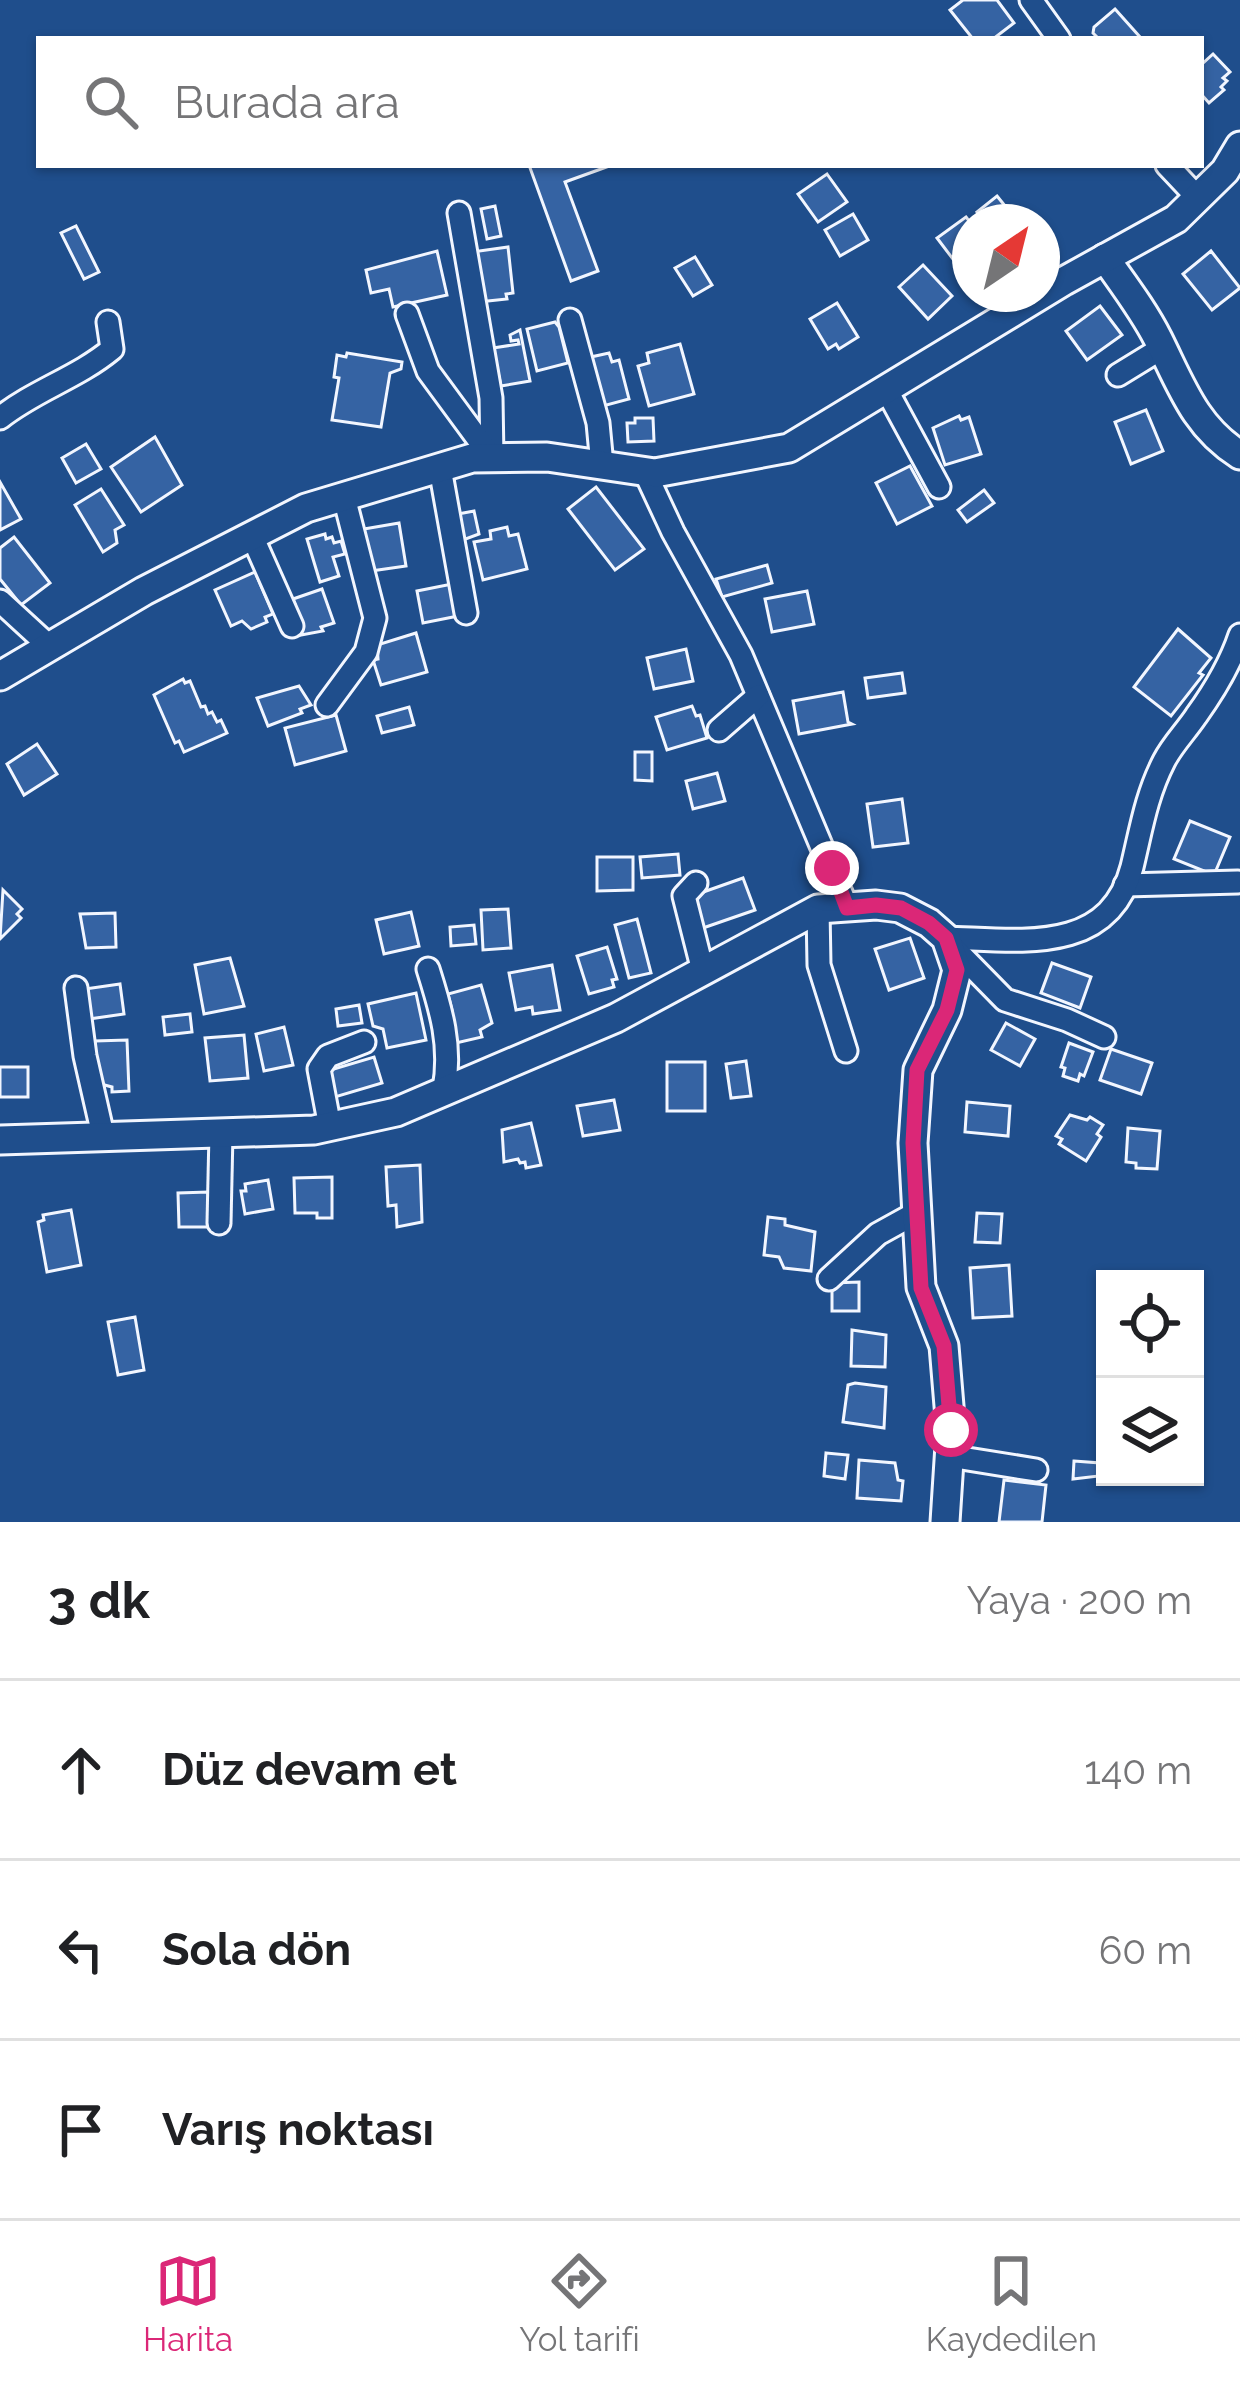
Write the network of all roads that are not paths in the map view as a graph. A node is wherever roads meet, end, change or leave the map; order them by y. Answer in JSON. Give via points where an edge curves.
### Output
{"nodes":[{"id":1,"x":1031,"y":0,"type":"edge"},
{"id":2,"x":1057,"y":36,"type":"edge"},
{"id":3,"x":1240,"y":146,"type":"edge"},
{"id":4,"x":1170,"y":168,"type":"edge"},
{"id":5,"x":1198,"y":198,"type":"junction"},
{"id":6,"x":459,"y":213,"type":"dead end"},
{"id":7,"x":1106,"y":258,"type":"junction"},
{"id":8,"x":407,"y":314,"type":"dead end"},
{"id":9,"x":570,"y":320,"type":"dead end"},
{"id":10,"x":108,"y":322,"type":"dead end"},
{"id":11,"x":1162,"y":348,"type":"junction"},
{"id":12,"x":1118,"y":375,"type":"dead end"},
{"id":13,"x":886,"y":389,"type":"junction"},
{"id":14,"x":0,"y":418,"type":"edge"},
{"id":15,"x":1240,"y":455,"type":"edge"},
{"id":16,"x":492,"y":458,"type":"junction"},
{"id":17,"x":602,"y":465,"type":"junction"},
{"id":18,"x":440,"y":468,"type":"junction"},
{"id":19,"x":645,"y":472,"type":"junction"},
{"id":20,"x":939,"y":487,"type":"dead end"},
{"id":21,"x":344,"y":497,"type":"junction"},
{"id":22,"x":252,"y":536,"type":"junction"},
{"id":23,"x":0,"y":601,"type":"edge"},
{"id":24,"x":466,"y":613,"type":"dead end"},
{"id":25,"x":292,"y":626,"type":"dead end"},
{"id":26,"x":1240,"y":635,"type":"edge"},
{"id":27,"x":50,"y":646,"type":"junction"},
{"id":28,"x":0,"y":676,"type":"edge"},
{"id":29,"x":758,"y":696,"type":"junction"},
{"id":30,"x":327,"y":705,"type":"dead end"},
{"id":31,"x":719,"y":730,"type":"dead end"},
{"id":32,"x":1238,"y":882,"type":"edge"},
{"id":33,"x":696,"y":883,"type":"dead end"},
{"id":34,"x":1125,"y":885,"type":"junction"},
{"id":35,"x":847,"y":908,"type":"junction"},
{"id":36,"x":818,"y":909,"type":"junction"},
{"id":37,"x":946,"y":938,"type":"junction"},
{"id":38,"x":428,"y":969,"type":"dead end"},
{"id":39,"x":703,"y":970,"type":"junction"},
{"id":40,"x":76,"y":988,"type":"dead end"},
{"id":41,"x":1104,"y":1037,"type":"dead end"},
{"id":42,"x":364,"y":1042,"type":"dead end"},
{"id":43,"x":846,"y":1052,"type":"dead end"},
{"id":44,"x":444,"y":1089,"type":"junction"},
{"id":45,"x":330,"y":1126,"type":"junction"},
{"id":46,"x":221,"y":1133,"type":"junction"},
{"id":47,"x":103,"y":1136,"type":"junction"},
{"id":48,"x":0,"y":1140,"type":"edge"},
{"id":49,"x":916,"y":1213,"type":"junction"},
{"id":50,"x":219,"y":1223,"type":"dead end"},
{"id":51,"x":829,"y":1279,"type":"dead end"},
{"id":52,"x":950,"y":1456,"type":"junction"},
{"id":53,"x":1036,"y":1470,"type":"dead end"},
{"id":54,"x":945,"y":1522,"type":"edge"}],
"edges":[{"from":1,"to":2,"type":"street"},
{"from":3,"to":5,"type":"street"},
{"from":4,"to":5,"type":"street"},
{"from":5,"to":7,"type":"street","via":[[1176,220]]},
{"from":6,"to":16,"type":"street","via":[[491,398]]},
{"from":7,"to":11,"type":"street"},
{"from":7,"to":13,"type":"street"},
{"from":8,"to":16,"type":"street","via":[[428,371]]},
{"from":9,"to":17,"type":"street"},
{"from":10,"to":14,"type":"street","via":[[112,349]]},
{"from":11,"to":12,"type":"street"},
{"from":11,"to":15,"type":"street","via":[[1192,410]]},
{"from":13,"to":19,"type":"street","via":[[789,448]]},
{"from":13,"to":20,"type":"street"},
{"from":16,"to":17,"type":"street"},
{"from":16,"to":18,"type":"street"},
{"from":17,"to":19,"type":"street"},
{"from":18,"to":21,"type":"street"},
{"from":18,"to":24,"type":"street"},
{"from":19,"to":29,"type":"street"},
{"from":21,"to":22,"type":"street"},
{"from":21,"to":30,"type":"street","via":[[374,618],[366,652]]},
{"from":22,"to":25,"type":"street"},
{"from":22,"to":27,"type":"street"},
{"from":23,"to":27,"type":"street"},
{"from":26,"to":34,"type":"street","via":[[1230,664],[1165,757]]},
{"from":27,"to":28,"type":"street"},
{"from":29,"to":31,"type":"street"},
{"from":29,"to":35,"type":"street"},
{"from":32,"to":34,"type":"street"},
{"from":33,"to":39,"type":"street","via":[[684,896]]},
{"from":34,"to":37,"type":"street","via":[[1096,925],[1069,936]]},
{"from":35,"to":36,"type":"street"},
{"from":35,"to":37,"type":"street","via":[[901,908]]},
{"from":36,"to":39,"type":"street"},
{"from":36,"to":43,"type":"street","via":[[819,964]]},
{"from":37,"to":41,"type":"street","via":[[1005,1000]]},
{"from":37,"to":49,"type":"street","via":[[957,970],[917,1070]]},
{"from":38,"to":44,"type":"street","via":[[444,1019]]},
{"from":39,"to":44,"type":"street","via":[[616,1018]]},
{"from":40,"to":47,"type":"street"},
{"from":42,"to":45,"type":"street","via":[[328,1056],[319,1070]]},
{"from":44,"to":45,"type":"street","via":[[396,1112]]},
{"from":45,"to":46,"type":"street"},
{"from":46,"to":47,"type":"street"},
{"from":46,"to":50,"type":"street"},
{"from":47,"to":48,"type":"street"},
{"from":49,"to":51,"type":"street","via":[[878,1234]]},
{"from":49,"to":52,"type":"street","via":[[921,1288],[944,1346]]},
{"from":52,"to":53,"type":"street"},
{"from":52,"to":54,"type":"street"}]}
